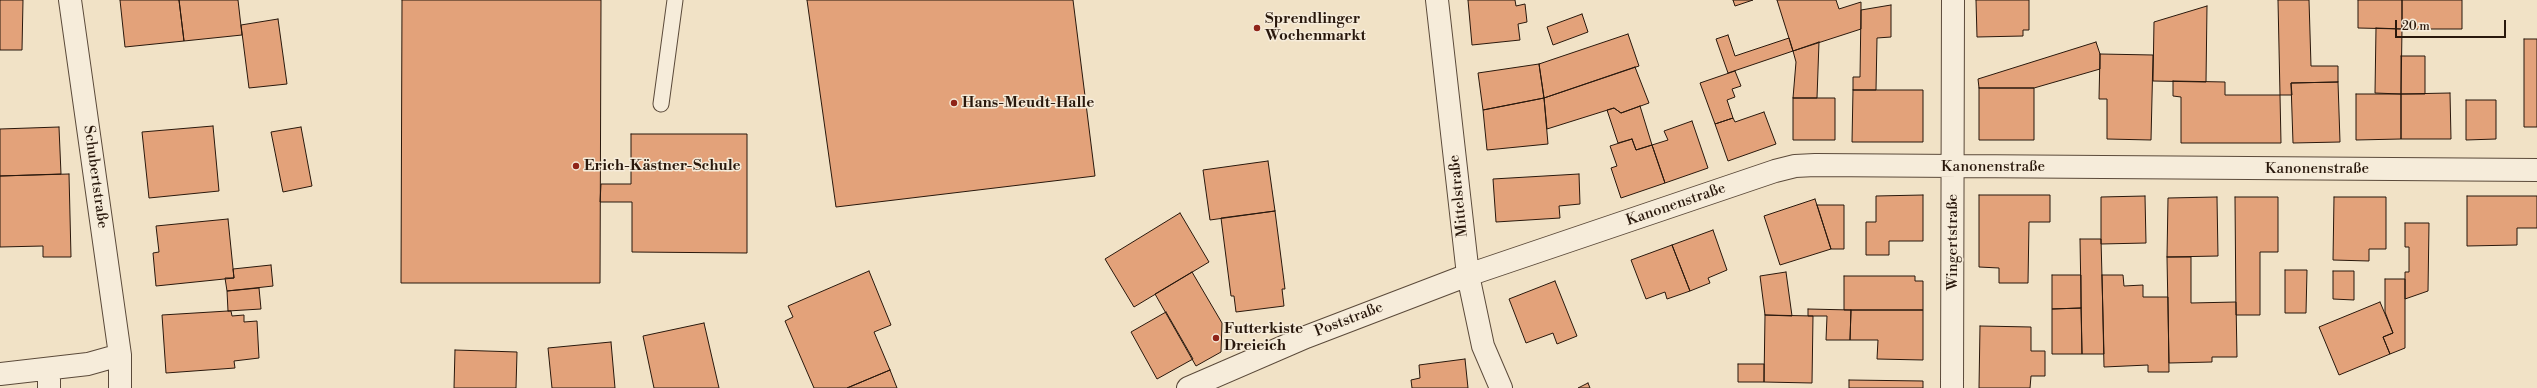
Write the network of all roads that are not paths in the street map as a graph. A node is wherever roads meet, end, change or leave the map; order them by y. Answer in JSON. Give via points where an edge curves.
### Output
{"nodes":[{"id":1,"x":70,"y":0,"type":"edge"},
{"id":2,"x":675,"y":0,"type":"edge"},
{"id":3,"x":1437,"y":0,"type":"edge"},
{"id":4,"x":1953,"y":0,"type":"edge"},
{"id":5,"x":661,"y":104,"type":"dead end"},
{"id":6,"x":1953,"y":167,"type":"junction"},
{"id":7,"x":2537,"y":170,"type":"edge"},
{"id":8,"x":1468,"y":275,"type":"junction"},
{"id":9,"x":120,"y":355,"type":"junction"},
{"id":10,"x":0,"y":374,"type":"edge"},
{"id":11,"x":49,"y":379,"type":"edge"},
{"id":12,"x":120,"y":388,"type":"edge"},
{"id":13,"x":1188,"y":388,"type":"edge"},
{"id":14,"x":1501,"y":388,"type":"edge"},
{"id":15,"x":1952,"y":388,"type":"edge"}],
"edges":[{"from":1,"to":9,"type":"street","name":"Schubertstraße"},
{"from":2,"to":5,"type":"lane"},
{"from":3,"to":8,"type":"street","name":"Mittelstraße"},
{"from":4,"to":6,"type":"street","name":"Wingertstraße"},
{"from":6,"to":7,"type":"street","name":"Kanonenstraße"},
{"from":6,"to":8,"type":"street","name":"Kanonenstraße","via":[[1815,164],[1796,166]]},
{"from":6,"to":15,"type":"street","name":"Wingertstraße"},
{"from":8,"to":13,"type":"street","name":"Poststraße","via":[[1306,337]]},
{"from":8,"to":14,"type":"street","name":"Mittelstraße","via":[[1483,346]]},
{"from":9,"to":11,"type":"street"},
{"from":9,"to":12,"type":"street","name":"Schubertstraße"},
{"from":10,"to":11,"type":"street"}]}
